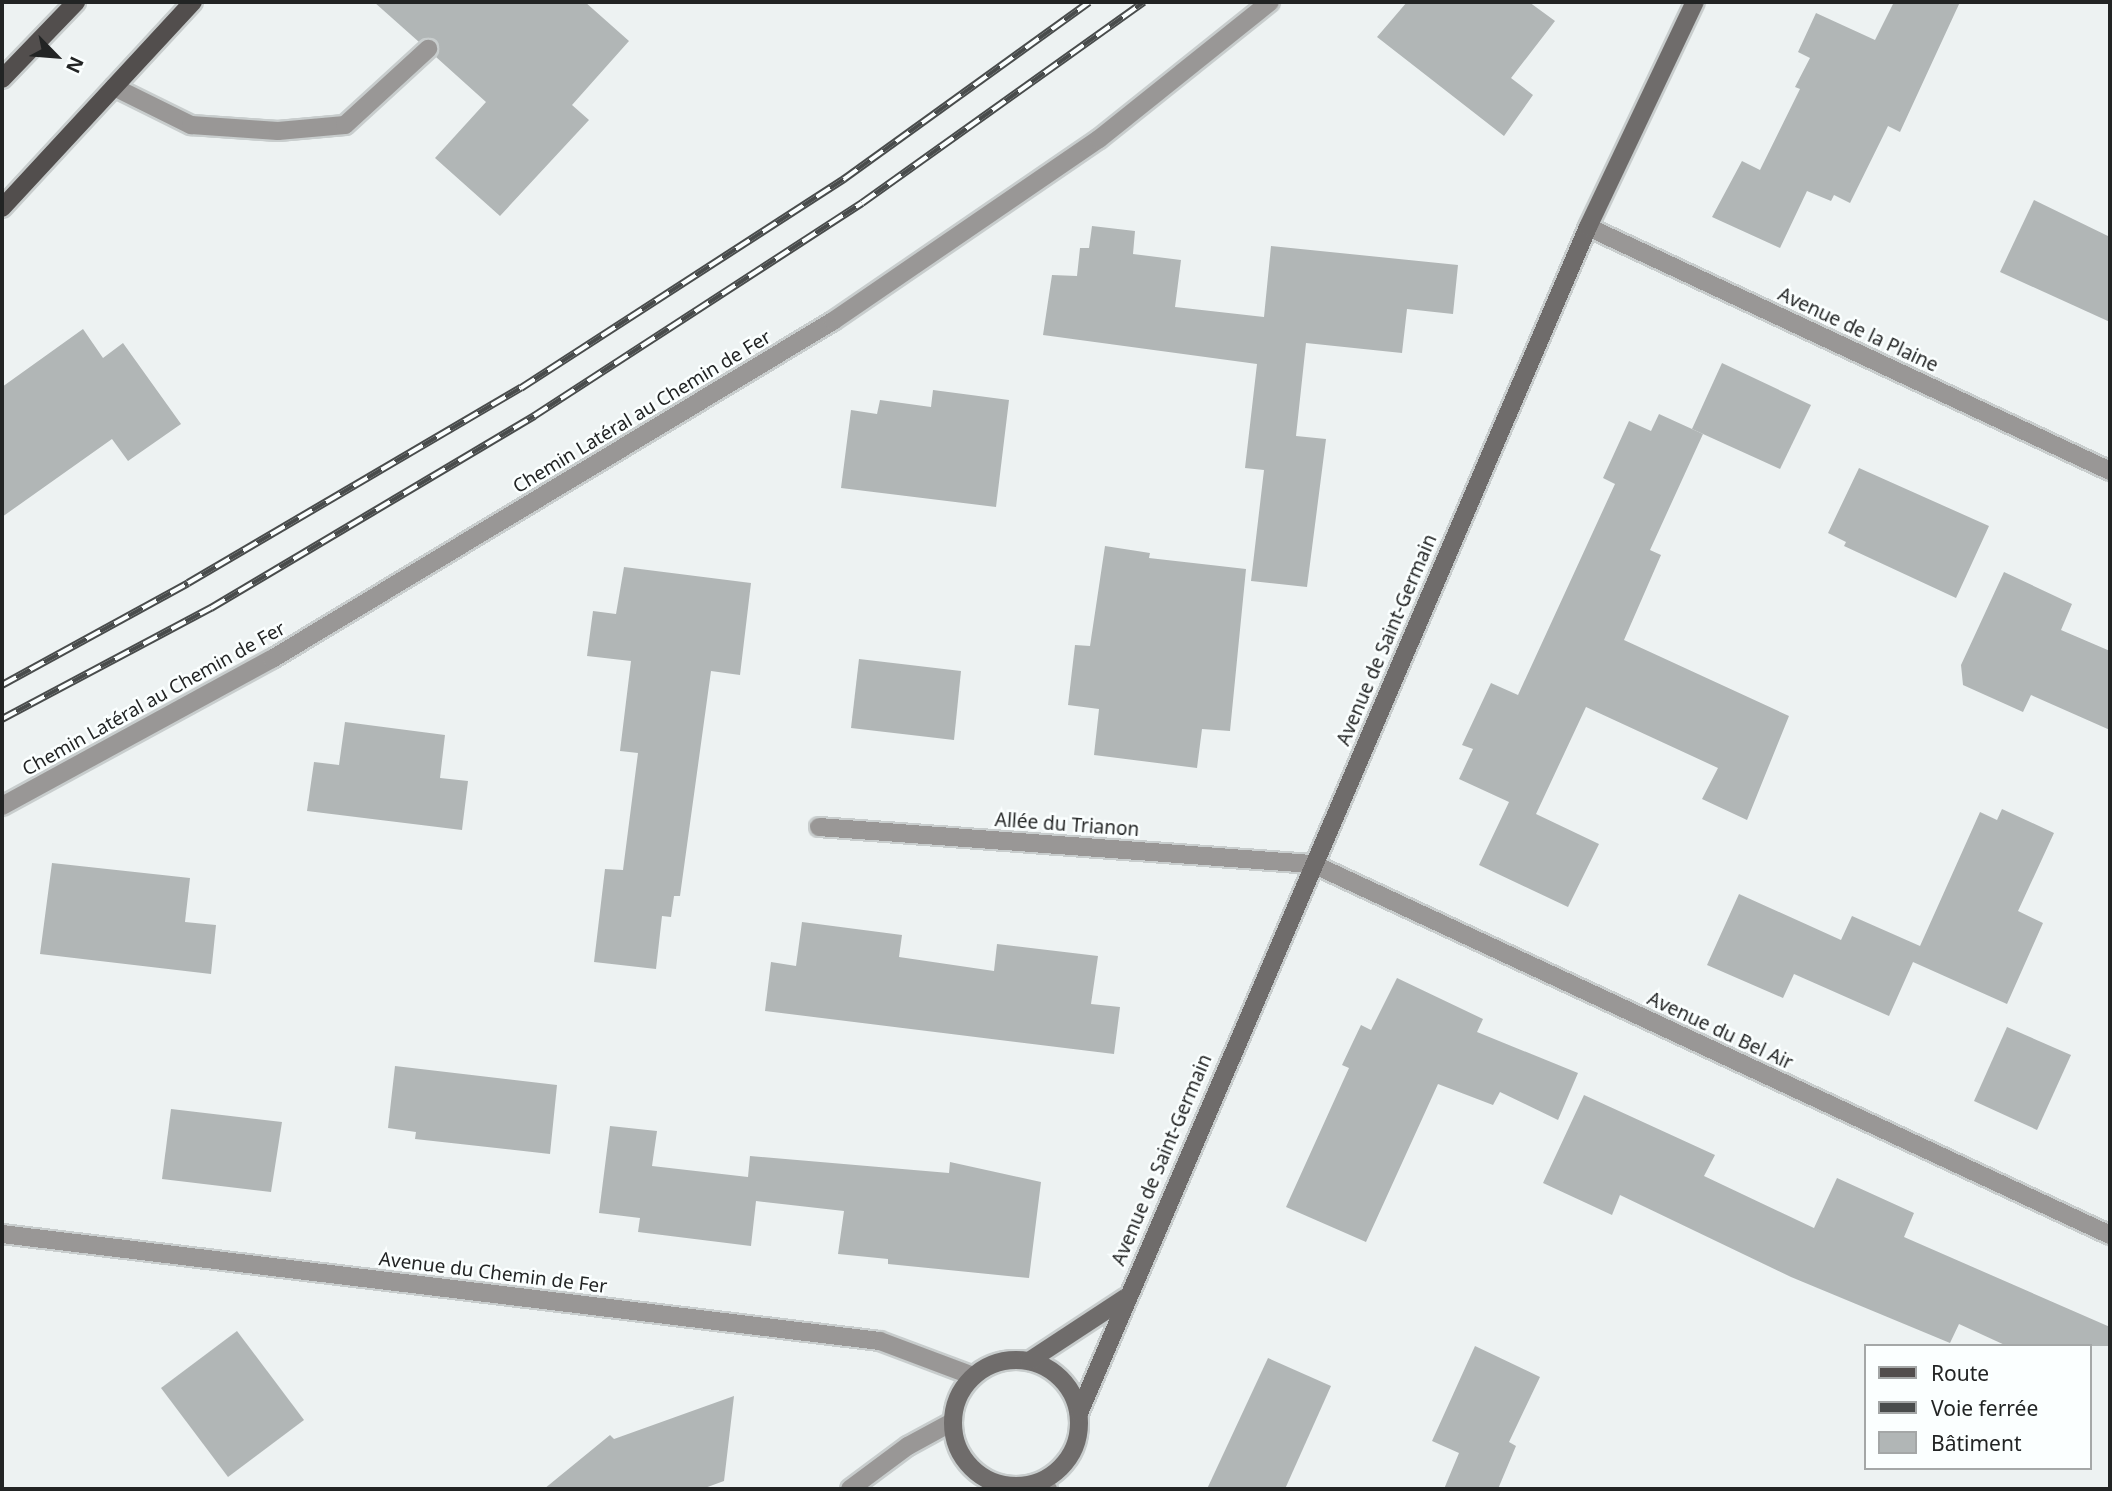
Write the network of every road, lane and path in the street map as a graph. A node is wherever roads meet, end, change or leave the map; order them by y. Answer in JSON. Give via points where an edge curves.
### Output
{"nodes":[{"id":1,"x":76,"y":2,"type":"edge"},
{"id":2,"x":193,"y":2,"type":"edge"},
{"id":3,"x":1270,"y":2,"type":"edge"},
{"id":4,"x":1695,"y":2,"type":"edge"},
{"id":5,"x":428,"y":50,"type":"dead end"},
{"id":6,"x":2,"y":79,"type":"edge"},
{"id":7,"x":114,"y":87,"type":"junction"},
{"id":8,"x":2,"y":208,"type":"edge"},
{"id":9,"x":1588,"y":227,"type":"junction"},
{"id":10,"x":2110,"y":471,"type":"edge"},
{"id":11,"x":2,"y":806,"type":"edge"},
{"id":12,"x":819,"y":827,"type":"dead end"},
{"id":13,"x":1313,"y":864,"type":"junction"},
{"id":14,"x":2,"y":1234,"type":"edge"},
{"id":15,"x":2110,"y":1235,"type":"edge"},
{"id":16,"x":1125,"y":1297,"type":"junction"},
{"id":17,"x":1029,"y":1361,"type":"junction"},
{"id":18,"x":973,"y":1376,"type":"junction"},
{"id":19,"x":1079,"y":1413,"type":"junction"},
{"id":20,"x":953,"y":1422,"type":"junction"},
{"id":21,"x":1037,"y":1486,"type":"edge"},
{"id":22,"x":850,"y":1489,"type":"edge"}],
"edges":[{"from":1,"to":6,"type":"main road"},
{"from":2,"to":7,"type":"main road"},
{"from":3,"to":11,"type":"street","name":"Chemin Latéral au Chemin de Fer","via":[[1099,139],[834,321],[272,659]]},
{"from":4,"to":9,"type":"street","name":"Avenue de Saint-Germain"},
{"from":5,"to":7,"type":"street","via":[[345,125],[278,131],[191,125]]},
{"from":7,"to":8,"type":"main road"},
{"from":9,"to":10,"type":"street","name":"Avenue de la Plaine"},
{"from":9,"to":13,"type":"street","name":"Avenue de Saint-Germain"},
{"from":12,"to":13,"type":"street","name":"Allée du Trianon"},
{"from":13,"to":15,"type":"street","name":"Avenue du Bel Air"},
{"from":13,"to":16,"type":"street","name":"Avenue de Saint-Germain"},
{"from":14,"to":18,"type":"street","name":"Avenue du Chemin de Fer","via":[[880,1342]]},
{"from":16,"to":17,"type":"street","name":"Avenue de Saint-Germain"},
{"from":16,"to":19,"type":"street","name":"Avenue de Saint-Germain"},
{"from":17,"to":18,"type":"street","via":[[1008,1360]]},
{"from":17,"to":19,"type":"street","via":[[1062,1379]]},
{"from":18,"to":20,"type":"street","via":[[955,1405]]},
{"from":19,"to":21,"type":"street","via":[[1072,1454]]},
{"from":20,"to":21,"type":"street","via":[[963,1459],[976,1473],[1002,1485]]},
{"from":20,"to":22,"type":"street","via":[[908,1446]]}]}
